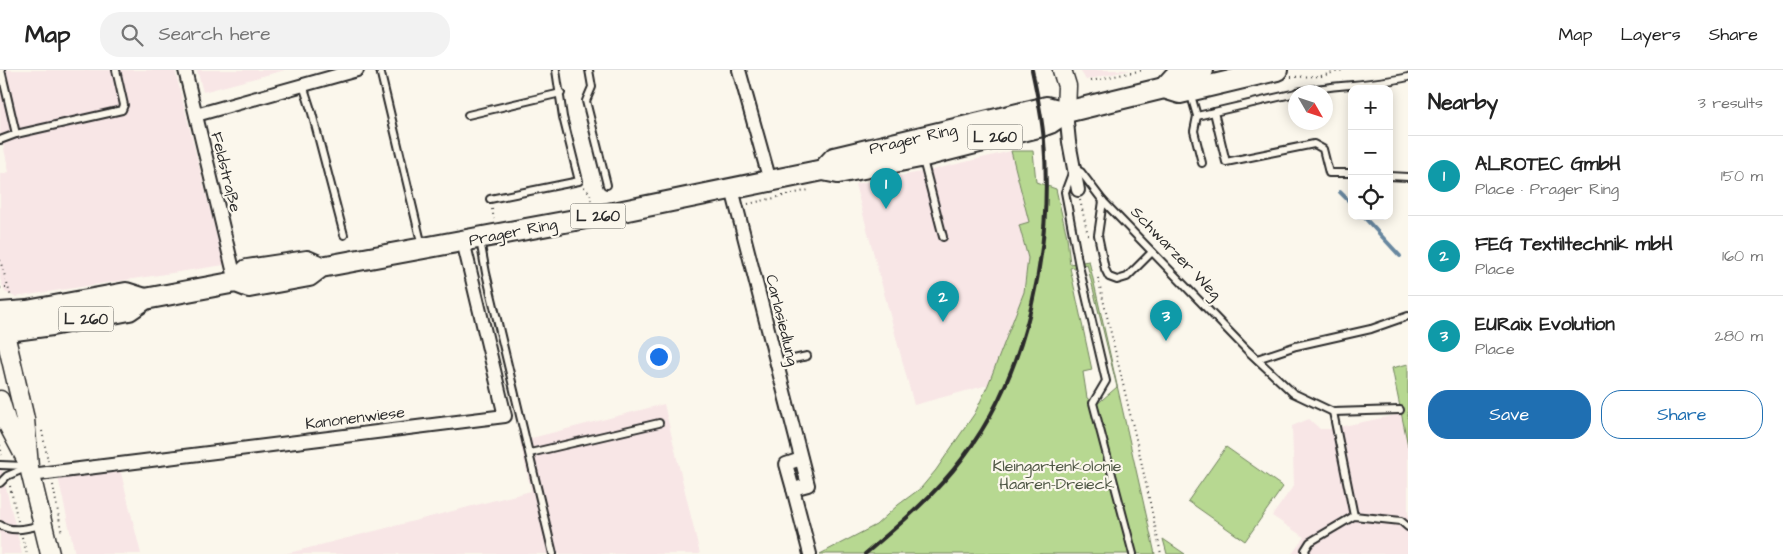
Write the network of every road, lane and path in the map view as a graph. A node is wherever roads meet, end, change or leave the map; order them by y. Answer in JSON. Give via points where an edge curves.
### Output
{"nodes":[{"id":1,"x":1,"y":70,"type":"edge"},
{"id":2,"x":116,"y":70,"type":"edge"},
{"id":3,"x":184,"y":70,"type":"edge"},
{"id":4,"x":357,"y":70,"type":"edge"},
{"id":5,"x":380,"y":70,"type":"edge"},
{"id":6,"x":556,"y":70,"type":"edge"},
{"id":7,"x":589,"y":70,"type":"edge"},
{"id":8,"x":740,"y":70,"type":"edge"},
{"id":9,"x":1062,"y":70,"type":"edge"},
{"id":10,"x":1143,"y":70,"type":"edge"},
{"id":11,"x":1203,"y":70,"type":"edge"},
{"id":12,"x":1276,"y":70,"type":"edge"},
{"id":13,"x":1343,"y":70,"type":"edge"},
{"id":14,"x":1408,"y":77,"type":"edge"},
{"id":15,"x":1,"y":79,"type":"edge"},
{"id":16,"x":1091,"y":81,"type":"dead end"},
{"id":17,"x":302,"y":85,"type":"junction"},
{"id":18,"x":1333,"y":86,"type":"edge"},
{"id":19,"x":1164,"y":88,"type":"junction"},
{"id":20,"x":1190,"y":91,"type":"junction"},
{"id":21,"x":561,"y":93,"type":"junction"},
{"id":22,"x":1288,"y":95,"type":"edge"},
{"id":23,"x":1066,"y":112,"type":"junction"},
{"id":24,"x":1214,"y":112,"type":"junction"},
{"id":25,"x":196,"y":115,"type":"junction"},
{"id":26,"x":468,"y":115,"type":"dead end"},
{"id":27,"x":1197,"y":116,"type":"junction"},
{"id":28,"x":16,"y":134,"type":"junction"},
{"id":29,"x":0,"y":140,"type":"edge"},
{"id":30,"x":922,"y":156,"type":"junction"},
{"id":31,"x":1202,"y":163,"type":"dead end"},
{"id":32,"x":1074,"y":168,"type":"junction"},
{"id":33,"x":823,"y":170,"type":"junction"},
{"id":34,"x":1348,"y":172,"type":"edge"},
{"id":35,"x":1393,"y":176,"type":"edge"},
{"id":36,"x":1408,"y":177,"type":"edge"},
{"id":37,"x":770,"y":180,"type":"junction"},
{"id":38,"x":579,"y":181,"type":"junction"},
{"id":39,"x":607,"y":185,"type":"dead end"},
{"id":40,"x":732,"y":189,"type":"junction"},
{"id":41,"x":1078,"y":190,"type":"joint"},
{"id":42,"x":490,"y":199,"type":"joint"},
{"id":43,"x":1103,"y":201,"type":"junction"},
{"id":44,"x":596,"y":216,"type":"junction"},
{"id":45,"x":344,"y":235,"type":"dead end"},
{"id":46,"x":943,"y":237,"type":"dead end"},
{"id":47,"x":1089,"y":237,"type":"dead end"},
{"id":48,"x":480,"y":238,"type":"junction"},
{"id":49,"x":422,"y":249,"type":"junction"},
{"id":50,"x":1152,"y":252,"type":"junction"},
{"id":51,"x":1098,"y":275,"type":"dead end"},
{"id":52,"x":236,"y":282,"type":"junction"},
{"id":53,"x":0,"y":288,"type":"edge"},
{"id":54,"x":7,"y":288,"type":"dead end"},
{"id":55,"x":1408,"y":316,"type":"edge"},
{"id":56,"x":1,"y":320,"type":"edge"},
{"id":57,"x":807,"y":356,"type":"dead end"},
{"id":58,"x":1257,"y":359,"type":"junction"},
{"id":59,"x":776,"y":363,"type":"junction"},
{"id":60,"x":0,"y":400,"type":"edge"},
{"id":61,"x":1400,"y":410,"type":"dead end"},
{"id":62,"x":1333,"y":412,"type":"junction"},
{"id":63,"x":658,"y":423,"type":"dead end"},
{"id":64,"x":0,"y":445,"type":"edge"},
{"id":65,"x":530,"y":453,"type":"junction"},
{"id":66,"x":2,"y":465,"type":"edge"},
{"id":67,"x":30,"y":471,"type":"junction"},
{"id":68,"x":7,"y":476,"type":"junction"},
{"id":69,"x":0,"y":483,"type":"edge"},
{"id":70,"x":1354,"y":516,"type":"junction"},
{"id":71,"x":0,"y":525,"type":"edge"},
{"id":72,"x":43,"y":525,"type":"junction"},
{"id":73,"x":1408,"y":527,"type":"edge"},
{"id":74,"x":21,"y":530,"type":"junction"},
{"id":75,"x":26,"y":554,"type":"edge"},
{"id":76,"x":50,"y":554,"type":"edge"},
{"id":77,"x":553,"y":554,"type":"edge"},
{"id":78,"x":810,"y":554,"type":"edge"},
{"id":79,"x":1133,"y":554,"type":"edge"},
{"id":80,"x":1161,"y":554,"type":"edge"},
{"id":81,"x":1306,"y":554,"type":"edge"}],
"edges":[{"from":1,"to":15,"type":"lane"},
{"from":2,"to":28,"type":"lane","via":[[124,105],[122,110]]},
{"from":3,"to":25,"type":"street","name":"Feldstraße"},
{"from":4,"to":17,"type":"street"},
{"from":5,"to":49,"type":"lane"},
{"from":6,"to":21,"type":"lane"},
{"from":7,"to":39,"type":"lane","via":[[592,87],[586,102]]},
{"from":8,"to":37,"type":"street"},
{"from":9,"to":23,"type":"main road"},
{"from":10,"to":16,"type":"path"},
{"from":11,"to":19,"type":"main road","name":"Prager Ring","number":"L 260","via":[[1174,77]]},
{"from":12,"to":13,"type":"path","via":[[1287,77],[1321,76]]},
{"from":12,"to":20,"type":"main road","name":"Prager Ring","number":"L 260"},
{"from":14,"to":18,"type":"lane"},
{"from":15,"to":28,"type":"lane"},
{"from":17,"to":25,"type":"street"},
{"from":17,"to":45,"type":"lane"},
{"from":19,"to":20,"type":"main road","name":"Prager Ring","number":"L 260","via":[[1180,93]]},
{"from":19,"to":23,"type":"main road","name":"Prager Ring","number":"L 260"},
{"from":20,"to":27,"type":"lane"},
{"from":21,"to":26,"type":"lane"},
{"from":21,"to":38,"type":"lane"},
{"from":22,"to":24,"type":"lane"},
{"from":23,"to":30,"type":"main road","name":"Prager Ring","number":"L 260","via":[[1042,126]]},
{"from":23,"to":32,"type":"street"},
{"from":23,"to":33,"type":"main road","name":"Prager Ring","number":"L 260","via":[[1046,107],[834,158]]},
{"from":24,"to":27,"type":"lane"},
{"from":24,"to":34,"type":"lane","via":[[1226,162],[1314,144],[1323,149],[1329,173]]},
{"from":25,"to":52,"type":"street","name":"Feldstraße"},
{"from":27,"to":31,"type":"lane","via":[[1194,130]]},
{"from":28,"to":29,"type":"lane"},
{"from":30,"to":33,"type":"main road","name":"Prager Ring","number":"L 260","via":[[838,173]]},
{"from":30,"to":46,"type":"lane"},
{"from":32,"to":41,"type":"street"},
{"from":32,"to":43,"type":"lane","name":"Schwarzer Weg"},
{"from":32,"to":79,"type":"lane","via":[[1065,192],[1106,381],[1093,404]]},
{"from":33,"to":37,"type":"main road","name":"Prager Ring","number":"L 260"},
{"from":35,"to":36,"type":"lane"},
{"from":37,"to":40,"type":"main road","name":"Prager Ring","number":"L 260"},
{"from":38,"to":42,"type":"lane"},
{"from":38,"to":44,"type":"path","via":[[590,193]]},
{"from":40,"to":44,"type":"main road","name":"Prager Ring","number":"L 260"},
{"from":40,"to":59,"type":"street","name":"Carlasiedlung"},
{"from":41,"to":47,"type":"path"},
{"from":42,"to":48,"type":"path"},
{"from":43,"to":50,"type":"lane","name":"Schwarzer Weg"},
{"from":43,"to":50,"type":"lane","via":[[1098,235],[1105,269],[1110,277],[1117,280],[1126,277]]},
{"from":44,"to":48,"type":"main road","name":"Prager Ring","number":"L 260"},
{"from":48,"to":49,"type":"main road","name":"Prager Ring","number":"L 260"},
{"from":48,"to":65,"type":"lane"},
{"from":48,"to":67,"type":"street","name":"Kanonenwiese","via":[[505,416]]},
{"from":49,"to":52,"type":"main road","name":"Prager Ring","number":"L 260","via":[[321,267],[306,261],[247,270]]},
{"from":50,"to":58,"type":"lane","name":"Schwarzer Weg"},
{"from":51,"to":80,"type":"path"},
{"from":52,"to":56,"type":"main road","name":"Prager Ring","number":"L 260","via":[[145,299],[129,310],[52,325]]},
{"from":53,"to":54,"type":"path"},
{"from":55,"to":58,"type":"lane","via":[[1372,329],[1296,346]]},
{"from":56,"to":67,"type":"main road","via":[[25,419]]},
{"from":57,"to":59,"type":"lane"},
{"from":58,"to":62,"type":"lane","name":"Schwarzer Weg","via":[[1293,393]]},
{"from":59,"to":78,"type":"street","name":"Carlasiedlung","via":[[808,485],[793,490]]},
{"from":60,"to":67,"type":"main road","via":[[7,423]]},
{"from":61,"to":62,"type":"lane","name":"Schwarzer Weg"},
{"from":62,"to":70,"type":"lane"},
{"from":63,"to":65,"type":"lane"},
{"from":64,"to":66,"type":"path"},
{"from":65,"to":77,"type":"lane"},
{"from":66,"to":67,"type":"lane"},
{"from":67,"to":68,"type":"lane"},
{"from":67,"to":72,"type":"main road"},
{"from":68,"to":69,"type":"lane"},
{"from":68,"to":74,"type":"path"},
{"from":70,"to":73,"type":"lane","via":[[1401,521]]},
{"from":70,"to":81,"type":"lane","via":[[1310,542]]},
{"from":71,"to":74,"type":"lane"},
{"from":72,"to":74,"type":"lane"},
{"from":72,"to":76,"type":"main road"},
{"from":74,"to":75,"type":"path"}]}
